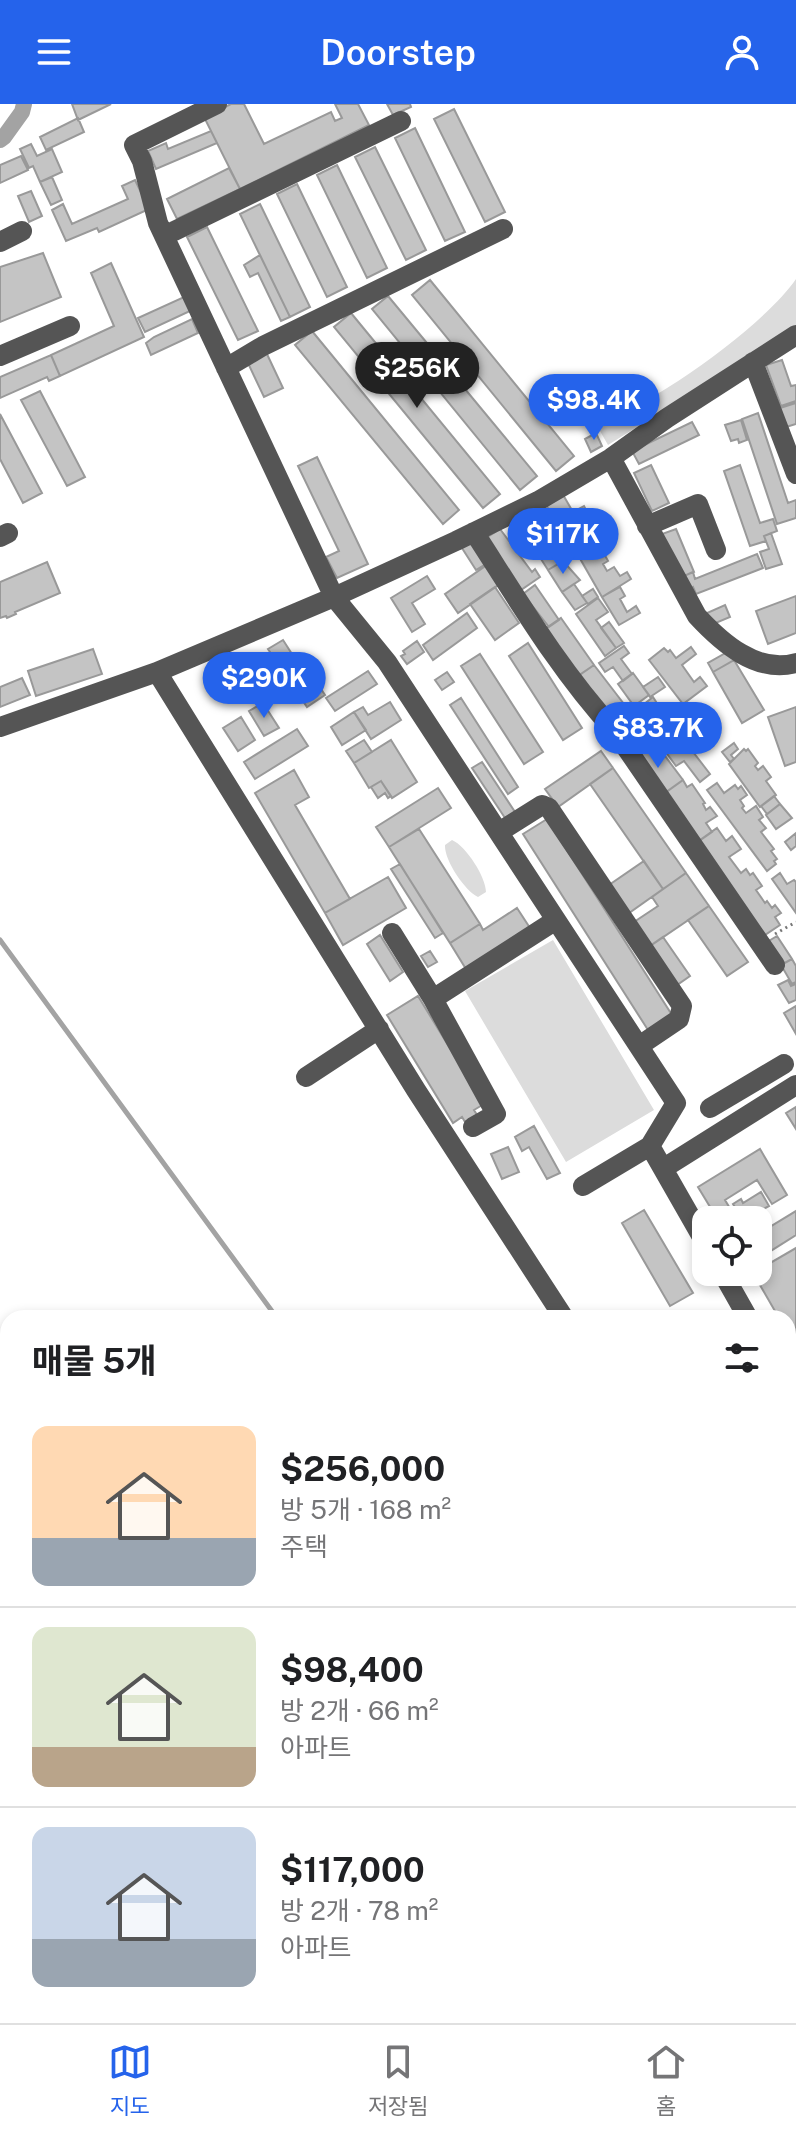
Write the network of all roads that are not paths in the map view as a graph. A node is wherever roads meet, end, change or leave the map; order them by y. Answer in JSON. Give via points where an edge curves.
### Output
{"nodes":[{"id":1,"x":217,"y":104,"type":"edge"},
{"id":2,"x":401,"y":121,"type":"dead end"},
{"id":3,"x":503,"y":229,"type":"dead end"},
{"id":4,"x":22,"y":231,"type":"dead end"},
{"id":5,"x":164,"y":236,"type":"junction"},
{"id":6,"x":0,"y":242,"type":"edge"},
{"id":7,"x":70,"y":326,"type":"dead end"},
{"id":8,"x":796,"y":335,"type":"edge"},
{"id":9,"x":0,"y":356,"type":"edge"},
{"id":10,"x":753,"y":362,"type":"junction"},
{"id":11,"x":226,"y":368,"type":"junction"},
{"id":12,"x":611,"y":458,"type":"junction"},
{"id":13,"x":796,"y":474,"type":"edge"},
{"id":14,"x":647,"y":526,"type":"junction"},
{"id":15,"x":474,"y":532,"type":"junction"},
{"id":16,"x":716,"y":550,"type":"dead end"},
{"id":17,"x":334,"y":597,"type":"junction"},
{"id":18,"x":796,"y":663,"type":"edge"},
{"id":19,"x":157,"y":672,"type":"junction"},
{"id":20,"x":0,"y":727,"type":"edge"},
{"id":21,"x":499,"y":832,"type":"junction"},
{"id":22,"x":556,"y":920,"type":"junction"},
{"id":23,"x":392,"y":933,"type":"dead end"},
{"id":24,"x":775,"y":965,"type":"dead end"},
{"id":25,"x":433,"y":999,"type":"junction"},
{"id":26,"x":379,"y":1029,"type":"junction"},
{"id":27,"x":639,"y":1046,"type":"junction"},
{"id":28,"x":784,"y":1064,"type":"dead end"},
{"id":29,"x":306,"y":1077,"type":"dead end"},
{"id":30,"x":796,"y":1085,"type":"edge"},
{"id":31,"x":676,"y":1103,"type":"junction"},
{"id":32,"x":710,"y":1108,"type":"junction"},
{"id":33,"x":473,"y":1127,"type":"dead end"},
{"id":34,"x":723,"y":1129,"type":"junction"},
{"id":35,"x":650,"y":1146,"type":"junction"},
{"id":36,"x":664,"y":1168,"type":"junction"},
{"id":37,"x":583,"y":1186,"type":"dead end"},
{"id":38,"x":692,"y":1219,"type":"edge"},
{"id":39,"x":730,"y":1286,"type":"edge"},
{"id":40,"x":559,"y":1310,"type":"edge"},
{"id":41,"x":743,"y":1310,"type":"edge"}],
"edges":[{"from":1,"to":5,"type":"street","via":[[134,145]]},
{"from":2,"to":5,"type":"street"},
{"from":3,"to":11,"type":"street"},
{"from":4,"to":6,"type":"street"},
{"from":5,"to":11,"type":"street"},
{"from":7,"to":9,"type":"street"},
{"from":8,"to":10,"type":"street"},
{"from":10,"to":12,"type":"street"},
{"from":10,"to":13,"type":"street"},
{"from":11,"to":17,"type":"street"},
{"from":12,"to":14,"type":"street"},
{"from":12,"to":15,"type":"street"},
{"from":14,"to":16,"type":"street","via":[[698,504]]},
{"from":14,"to":18,"type":"street","via":[[697,616],[717,638],[757,663]]},
{"from":15,"to":17,"type":"street"},
{"from":15,"to":24,"type":"street","via":[[556,658],[614,730]]},
{"from":17,"to":19,"type":"street"},
{"from":17,"to":21,"type":"street","via":[[387,662]]},
{"from":19,"to":20,"type":"street"},
{"from":19,"to":26,"type":"street"},
{"from":21,"to":22,"type":"street"},
{"from":21,"to":27,"type":"street","via":[[542,805],[549,808],[682,1006],[679,1019]]},
{"from":22,"to":25,"type":"street"},
{"from":22,"to":27,"type":"street"},
{"from":23,"to":25,"type":"street"},
{"from":25,"to":33,"type":"street","via":[[496,1114]]},
{"from":26,"to":29,"type":"street"},
{"from":26,"to":40,"type":"street"},
{"from":27,"to":31,"type":"street"},
{"from":28,"to":32,"type":"street"},
{"from":30,"to":34,"type":"street"},
{"from":31,"to":32,"type":"street"},
{"from":31,"to":35,"type":"street"},
{"from":32,"to":34,"type":"street"},
{"from":34,"to":36,"type":"street"},
{"from":35,"to":36,"type":"street"},
{"from":35,"to":37,"type":"street"},
{"from":36,"to":38,"type":"street"},
{"from":39,"to":41,"type":"street"}]}
